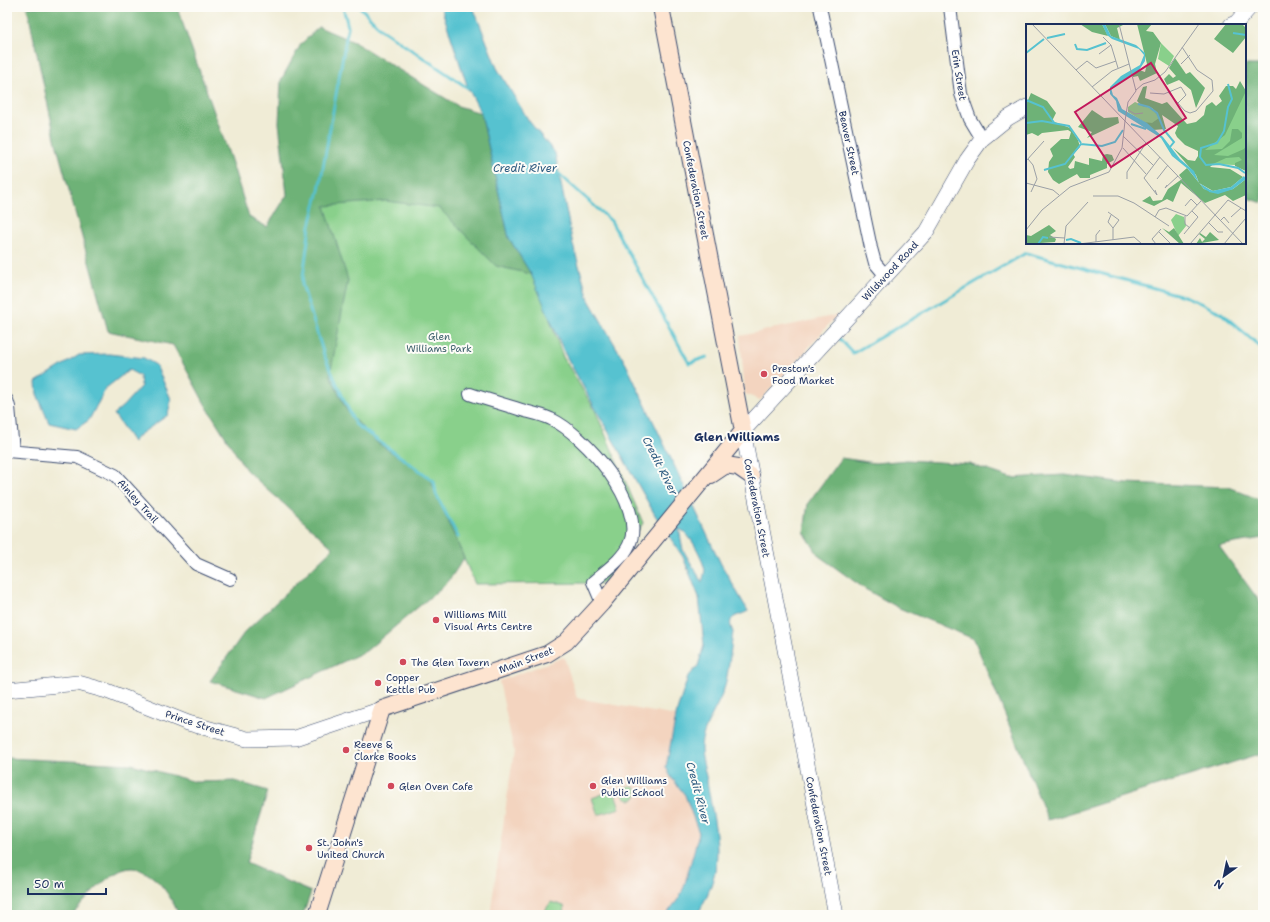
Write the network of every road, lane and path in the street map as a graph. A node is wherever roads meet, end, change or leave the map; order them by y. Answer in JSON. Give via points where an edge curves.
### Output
{"nodes":[{"id":1,"x":661,"y":7,"type":"edge"},
{"id":2,"x":820,"y":7,"type":"edge"},
{"id":3,"x":950,"y":7,"type":"edge"},
{"id":4,"x":1250,"y":7,"type":"edge"},
{"id":5,"x":1234,"y":24,"type":"edge"},
{"id":6,"x":1026,"y":108,"type":"edge"},
{"id":7,"x":982,"y":139,"type":"junction"},
{"id":8,"x":886,"y":275,"type":"junction"},
{"id":9,"x":470,"y":394,"type":"dead end"},
{"id":10,"x":7,"y":400,"type":"edge"},
{"id":11,"x":743,"y":431,"type":"junction"},
{"id":12,"x":10,"y":451,"type":"edge"},
{"id":13,"x":751,"y":476,"type":"junction"},
{"id":14,"x":697,"y":487,"type":"junction"},
{"id":15,"x":230,"y":579,"type":"dead end"},
{"id":16,"x":602,"y":602,"type":"junction"},
{"id":17,"x":7,"y":690,"type":"edge"},
{"id":18,"x":382,"y":709,"type":"junction"},
{"id":19,"x":317,"y":915,"type":"edge"},
{"id":20,"x":836,"y":915,"type":"edge"}],
"edges":[{"from":1,"to":11,"type":"main road","name":"Confederation Street"},
{"from":2,"to":8,"type":"street","name":"Beaver Street","via":[[871,248],[875,263]]},
{"from":3,"to":7,"type":"street","name":"Erin Street","via":[[961,94],[970,119]]},
{"from":4,"to":5,"type":"street"},
{"from":6,"to":7,"type":"street","name":"Wildwood Road"},
{"from":7,"to":8,"type":"street","name":"Wildwood Road","via":[[967,160],[926,232]]},
{"from":8,"to":11,"type":"street","name":"Wildwood Road"},
{"from":9,"to":16,"type":"street","via":[[551,419],[574,432],[614,478],[630,511],[632,524],[630,544],[616,562],[593,582]]},
{"from":10,"to":12,"type":"street"},
{"from":11,"to":13,"type":"street","name":"Confederation Street"},
{"from":11,"to":14,"type":"main road","name":"Main Street"},
{"from":12,"to":15,"type":"street","name":"Ainley Trail","via":[[77,457],[115,475],[196,564]]},
{"from":13,"to":14,"type":"main road","via":[[738,467],[726,465]]},
{"from":13,"to":20,"type":"street","name":"Confederation Street"},
{"from":14,"to":16,"type":"main road","name":"Main Street"},
{"from":16,"to":18,"type":"main road","name":"Main Street","via":[[566,642],[547,654]]},
{"from":17,"to":18,"type":"street","name":"Prince Street","via":[[78,683],[107,691],[188,723],[247,740],[295,738]]},
{"from":18,"to":19,"type":"main road"}]}
